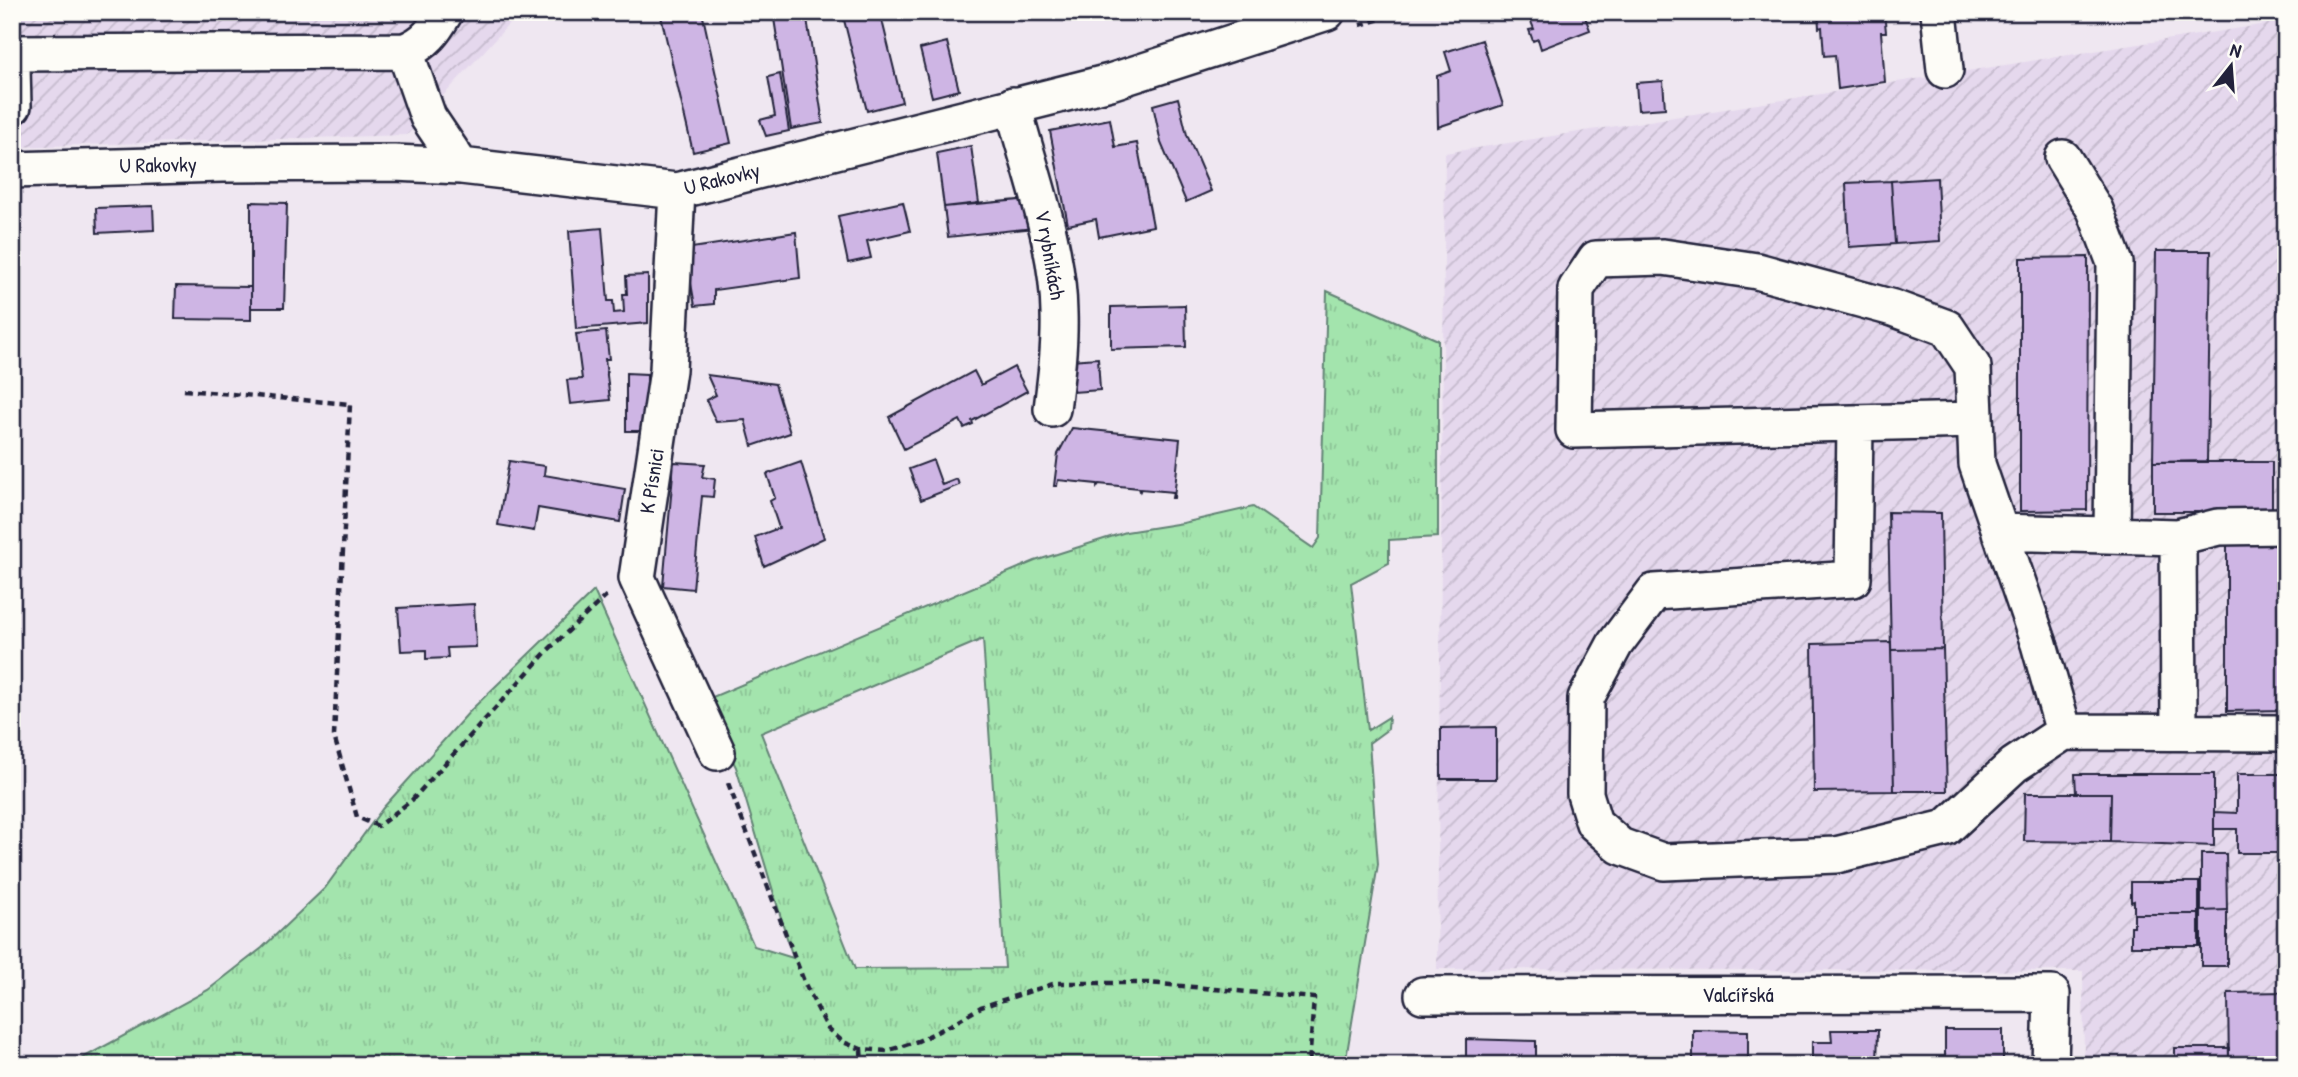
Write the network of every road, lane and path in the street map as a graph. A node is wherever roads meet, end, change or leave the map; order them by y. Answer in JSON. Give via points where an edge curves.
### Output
{"nodes":[{"id":1,"x":445,"y":12,"type":"edge"},
{"id":2,"x":1327,"y":12,"type":"edge"},
{"id":3,"x":1939,"y":12,"type":"edge"},
{"id":4,"x":405,"y":51,"type":"junction"},
{"id":5,"x":12,"y":53,"type":"edge"},
{"id":6,"x":12,"y":66,"type":"edge"},
{"id":7,"x":1945,"y":70,"type":"dead end"},
{"id":8,"x":1013,"y":105,"type":"junction"},
{"id":9,"x":13,"y":106,"type":"edge"},
{"id":10,"x":2063,"y":159,"type":"dead end"},
{"id":11,"x":461,"y":166,"type":"junction"},
{"id":12,"x":12,"y":170,"type":"edge"},
{"id":13,"x":677,"y":191,"type":"junction"},
{"id":14,"x":184,"y":390,"type":"dead end"},
{"id":15,"x":1052,"y":409,"type":"dead end"},
{"id":16,"x":1975,"y":420,"type":"junction"},
{"id":17,"x":1855,"y":423,"type":"junction"},
{"id":18,"x":2286,"y":526,"type":"edge"},
{"id":19,"x":2000,"y":532,"type":"junction"},
{"id":20,"x":2112,"y":535,"type":"junction"},
{"id":21,"x":2178,"y":537,"type":"junction"},
{"id":22,"x":639,"y":565,"type":"junction"},
{"id":23,"x":2064,"y":732,"type":"junction"},
{"id":24,"x":2179,"y":732,"type":"junction"},
{"id":25,"x":2286,"y":733,"type":"edge"},
{"id":26,"x":717,"y":752,"type":"joint"},
{"id":27,"x":1423,"y":995,"type":"dead end"},
{"id":28,"x":861,"y":1049,"type":"junction"},
{"id":29,"x":862,"y":1065,"type":"edge"},
{"id":30,"x":1309,"y":1065,"type":"edge"},
{"id":31,"x":2050,"y":1065,"type":"edge"}],
"edges":[{"from":1,"to":4,"type":"street","via":[[420,46]]},
{"from":2,"to":8,"type":"street","name":"U Rakovky","via":[[1110,82]]},
{"from":3,"to":7,"type":"street"},
{"from":4,"to":5,"type":"street"},
{"from":4,"to":11,"type":"street","via":[[428,117]]},
{"from":6,"to":9,"type":"street"},
{"from":8,"to":13,"type":"street","name":"U Rakovky"},
{"from":8,"to":15,"type":"street","name":"V rybníkách","via":[[1055,268],[1058,365]]},
{"from":10,"to":20,"type":"street","via":[[2095,210],[2115,263]]},
{"from":11,"to":12,"type":"street","name":"U Rakovky","via":[[222,164]]},
{"from":11,"to":13,"type":"street","name":"U Rakovky"},
{"from":13,"to":22,"type":"street","name":"K Písnici","via":[[668,370]]},
{"from":14,"to":22,"type":"path","via":[[350,404],[334,736],[357,817],[378,826],[412,800],[548,650]]},
{"from":16,"to":17,"type":"street"},
{"from":16,"to":17,"type":"street","via":[[1973,367],[1947,328],[1893,308],[1758,271],[1663,257],[1596,259],[1576,289],[1574,430]]},
{"from":16,"to":19,"type":"street","via":[[1977,464]]},
{"from":17,"to":23,"type":"street","via":[[1853,579],[1654,592],[1615,644],[1586,698],[1584,794],[1594,823],[1620,846],[1664,862],[1836,855],[1946,828],[2014,765]]},
{"from":18,"to":21,"type":"street","via":[[2218,527]]},
{"from":19,"to":20,"type":"street"},
{"from":19,"to":23,"type":"street"},
{"from":20,"to":21,"type":"street"},
{"from":21,"to":24,"type":"street"},
{"from":22,"to":26,"type":"street","name":"K Písnici","via":[[637,578]]},
{"from":23,"to":24,"type":"street"},
{"from":24,"to":25,"type":"street"},
{"from":26,"to":28,"type":"path","via":[[805,984],[828,1029]]},
{"from":27,"to":31,"type":"street","name":"Valcířská","via":[[2052,994]]},
{"from":28,"to":29,"type":"path"},
{"from":28,"to":30,"type":"path","via":[[887,1051],[918,1041],[981,1007],[1056,983],[1149,983],[1314,998]]}]}
